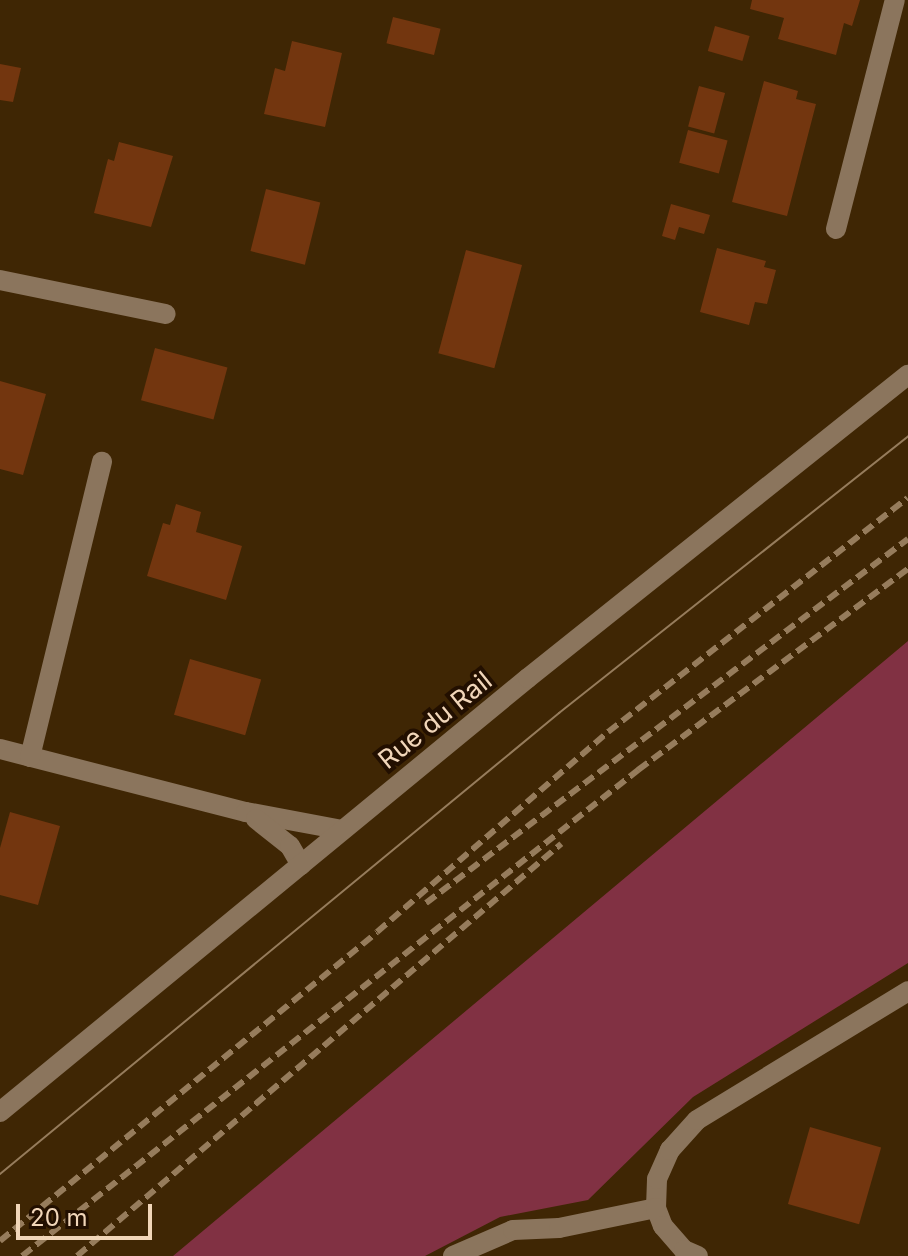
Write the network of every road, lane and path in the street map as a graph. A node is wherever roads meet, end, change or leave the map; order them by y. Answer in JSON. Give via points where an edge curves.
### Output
{"nodes":[{"id":1,"x":895,"y":0,"type":"edge"},
{"id":2,"x":836,"y":229,"type":"dead end"},
{"id":3,"x":0,"y":280,"type":"edge"},
{"id":4,"x":166,"y":314,"type":"dead end"},
{"id":5,"x":908,"y":375,"type":"edge"},
{"id":6,"x":102,"y":462,"type":"dead end"},
{"id":7,"x":0,"y":749,"type":"edge"},
{"id":8,"x":30,"y":757,"type":"junction"},
{"id":9,"x":246,"y":812,"type":"junction"},
{"id":10,"x":342,"y":830,"type":"junction"},
{"id":11,"x":301,"y":865,"type":"junction"},
{"id":12,"x":908,"y":991,"type":"edge"},
{"id":13,"x":0,"y":1112,"type":"edge"},
{"id":14,"x":656,"y":1208,"type":"junction"},
{"id":15,"x":453,"y":1256,"type":"edge"},
{"id":16,"x":698,"y":1256,"type":"edge"}],
"edges":[{"from":1,"to":2,"type":"street"},
{"from":3,"to":4,"type":"street"},
{"from":5,"to":10,"type":"street","name":"Rue du Rail"},
{"from":6,"to":8,"type":"street"},
{"from":7,"to":8,"type":"street"},
{"from":8,"to":9,"type":"street"},
{"from":9,"to":10,"type":"street"},
{"from":9,"to":11,"type":"street","via":[[277,833]]},
{"from":10,"to":11,"type":"street","name":"Rue du Rail"},
{"from":11,"to":13,"type":"street","name":"Rue du Rail"},
{"from":12,"to":14,"type":"street","via":[[697,1120],[670,1150],[657,1179]]},
{"from":14,"to":15,"type":"street","via":[[559,1228],[513,1230]]},
{"from":14,"to":16,"type":"street","via":[[663,1226],[684,1250]]}]}
